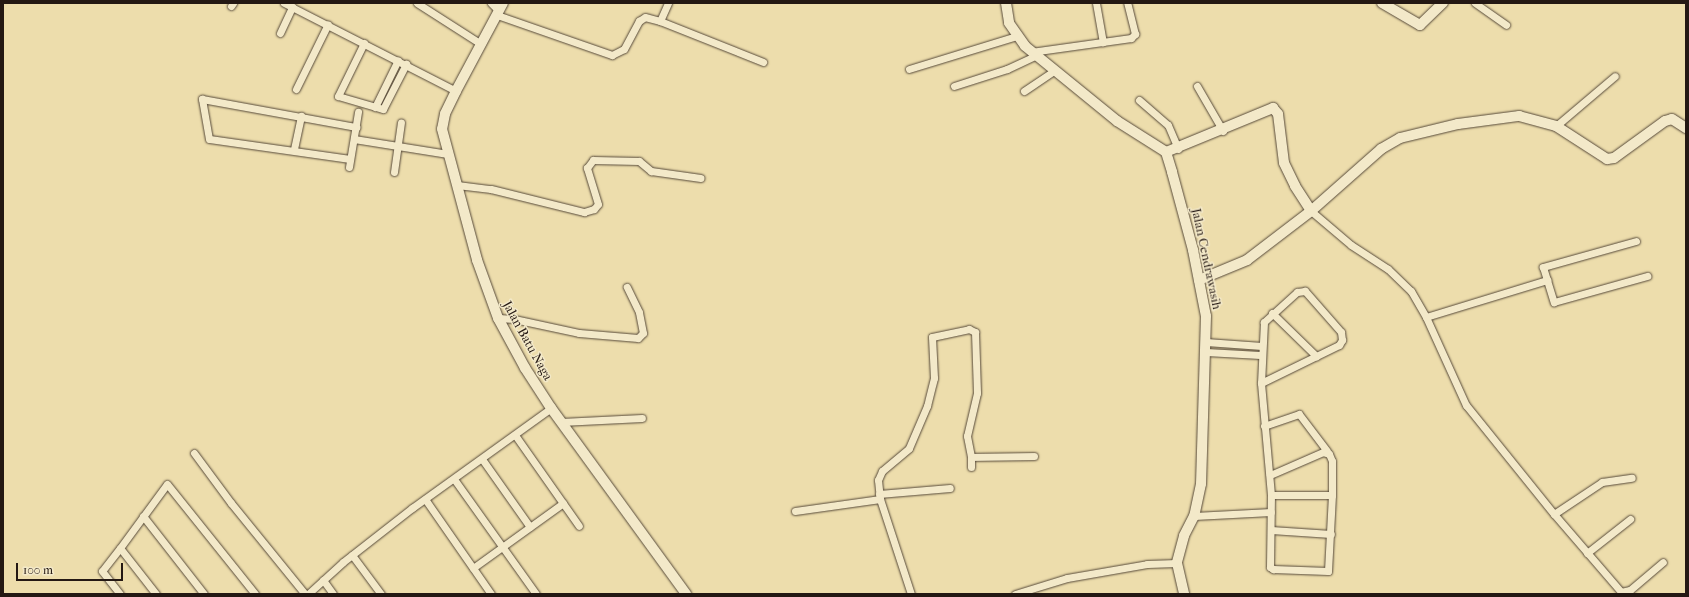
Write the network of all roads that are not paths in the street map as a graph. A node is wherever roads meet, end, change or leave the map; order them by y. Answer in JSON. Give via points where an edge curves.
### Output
{"nodes":[{"id":1,"x":284,"y":3,"type":"edge"},
{"id":2,"x":417,"y":3,"type":"edge"},
{"id":3,"x":490,"y":3,"type":"edge"},
{"id":4,"x":668,"y":3,"type":"edge"},
{"id":5,"x":1006,"y":3,"type":"edge"},
{"id":6,"x":1096,"y":3,"type":"edge"},
{"id":7,"x":1127,"y":3,"type":"edge"},
{"id":8,"x":1382,"y":3,"type":"edge"},
{"id":9,"x":1443,"y":3,"type":"edge"},
{"id":10,"x":1475,"y":3,"type":"edge"},
{"id":11,"x":292,"y":7,"type":"junction"},
{"id":12,"x":500,"y":9,"type":"edge"},
{"id":13,"x":660,"y":21,"type":"junction"},
{"id":14,"x":328,"y":24,"type":"junction"},
{"id":15,"x":1506,"y":25,"type":"dead end"},
{"id":16,"x":280,"y":33,"type":"dead end"},
{"id":17,"x":1017,"y":36,"type":"junction"},
{"id":18,"x":1103,"y":42,"type":"junction"},
{"id":19,"x":364,"y":43,"type":"junction"},
{"id":20,"x":481,"y":44,"type":"junction"},
{"id":21,"x":1033,"y":54,"type":"junction"},
{"id":22,"x":398,"y":60,"type":"junction"},
{"id":23,"x":763,"y":62,"type":"dead end"},
{"id":24,"x":406,"y":64,"type":"junction"},
{"id":25,"x":909,"y":69,"type":"dead end"},
{"id":26,"x":1054,"y":71,"type":"junction"},
{"id":27,"x":1614,"y":76,"type":"dead end"},
{"id":28,"x":954,"y":86,"type":"dead end"},
{"id":29,"x":1197,"y":86,"type":"dead end"},
{"id":30,"x":296,"y":89,"type":"dead end"},
{"id":31,"x":456,"y":91,"type":"junction"},
{"id":32,"x":1024,"y":91,"type":"dead end"},
{"id":33,"x":1139,"y":100,"type":"dead end"},
{"id":34,"x":375,"y":107,"type":"junction"},
{"id":35,"x":358,"y":112,"type":"dead end"},
{"id":36,"x":301,"y":116,"type":"junction"},
{"id":37,"x":401,"y":122,"type":"dead end"},
{"id":38,"x":1556,"y":126,"type":"junction"},
{"id":39,"x":356,"y":127,"type":"junction"},
{"id":40,"x":1686,"y":128,"type":"edge"},
{"id":41,"x":1223,"y":131,"type":"junction"},
{"id":42,"x":354,"y":139,"type":"junction"},
{"id":43,"x":398,"y":147,"type":"junction"},
{"id":44,"x":1178,"y":149,"type":"junction"},
{"id":45,"x":294,"y":150,"type":"junction"},
{"id":46,"x":1166,"y":152,"type":"junction"},
{"id":47,"x":448,"y":154,"type":"junction"},
{"id":48,"x":350,"y":159,"type":"junction"},
{"id":49,"x":349,"y":167,"type":"dead end"},
{"id":50,"x":394,"y":172,"type":"dead end"},
{"id":51,"x":701,"y":178,"type":"dead end"},
{"id":52,"x":457,"y":185,"type":"junction"},
{"id":53,"x":1311,"y":211,"type":"junction"},
{"id":54,"x":1636,"y":241,"type":"dead end"},
{"id":55,"x":1647,"y":276,"type":"dead end"},
{"id":56,"x":1199,"y":280,"type":"junction"},
{"id":57,"x":1547,"y":280,"type":"junction"},
{"id":58,"x":627,"y":287,"type":"dead end"},
{"id":59,"x":1272,"y":313,"type":"junction"},
{"id":60,"x":1426,"y":317,"type":"junction"},
{"id":61,"x":498,"y":318,"type":"junction"},
{"id":62,"x":1262,"y":346,"type":"junction"},
{"id":63,"x":1206,"y":347,"type":"junction"},
{"id":64,"x":1260,"y":355,"type":"junction"},
{"id":65,"x":1316,"y":356,"type":"junction"},
{"id":66,"x":1261,"y":383,"type":"junction"},
{"id":67,"x":551,"y":408,"type":"junction"},
{"id":68,"x":642,"y":418,"type":"dead end"},
{"id":69,"x":561,"y":422,"type":"junction"},
{"id":70,"x":1264,"y":426,"type":"junction"},
{"id":71,"x":515,"y":435,"type":"junction"},
{"id":72,"x":1327,"y":451,"type":"junction"},
{"id":73,"x":194,"y":454,"type":"dead end"},
{"id":74,"x":1034,"y":456,"type":"dead end"},
{"id":75,"x":971,"y":458,"type":"junction"},
{"id":76,"x":482,"y":460,"type":"junction"},
{"id":77,"x":971,"y":467,"type":"dead end"},
{"id":78,"x":1270,"y":475,"type":"junction"},
{"id":79,"x":1632,"y":478,"type":"dead end"},
{"id":80,"x":454,"y":479,"type":"junction"},
{"id":81,"x":950,"y":488,"type":"dead end"},
{"id":82,"x":1271,"y":495,"type":"junction"},
{"id":83,"x":1332,"y":496,"type":"junction"},
{"id":84,"x":879,"y":497,"type":"junction"},
{"id":85,"x":425,"y":499,"type":"junction"},
{"id":86,"x":563,"y":503,"type":"junction"},
{"id":87,"x":795,"y":511,"type":"dead end"},
{"id":88,"x":1270,"y":512,"type":"junction"},
{"id":89,"x":1554,"y":514,"type":"junction"},
{"id":90,"x":143,"y":516,"type":"junction"},
{"id":91,"x":1194,"y":516,"type":"junction"},
{"id":92,"x":1630,"y":519,"type":"dead end"},
{"id":93,"x":579,"y":526,"type":"dead end"},
{"id":94,"x":530,"y":527,"type":"junction"},
{"id":95,"x":1270,"y":530,"type":"junction"},
{"id":96,"x":1331,"y":534,"type":"junction"},
{"id":97,"x":502,"y":547,"type":"junction"},
{"id":98,"x":120,"y":548,"type":"junction"},
{"id":99,"x":1587,"y":553,"type":"junction"},
{"id":100,"x":352,"y":555,"type":"junction"},
{"id":101,"x":1663,"y":562,"type":"dead end"},
{"id":102,"x":1177,"y":563,"type":"junction"},
{"id":103,"x":473,"y":568,"type":"junction"},
{"id":104,"x":323,"y":580,"type":"junction"},
{"id":105,"x":120,"y":594,"type":"edge"},
{"id":106,"x":156,"y":594,"type":"edge"},
{"id":107,"x":204,"y":594,"type":"edge"},
{"id":108,"x":255,"y":594,"type":"edge"},
{"id":109,"x":306,"y":594,"type":"edge"},
{"id":110,"x":333,"y":594,"type":"edge"},
{"id":111,"x":381,"y":594,"type":"edge"},
{"id":112,"x":491,"y":594,"type":"edge"},
{"id":113,"x":536,"y":594,"type":"edge"},
{"id":114,"x":686,"y":594,"type":"edge"},
{"id":115,"x":911,"y":594,"type":"edge"},
{"id":116,"x":1015,"y":594,"type":"edge"},
{"id":117,"x":1184,"y":594,"type":"edge"}],
"edges":[{"from":1,"to":11,"type":"street"},
{"from":2,"to":20,"type":"street"},
{"from":3,"to":12,"type":"street"},
{"from":4,"to":13,"type":"street"},
{"from":5,"to":17,"type":"street","via":[[1009,23]]},
{"from":6,"to":18,"type":"street"},
{"from":7,"to":18,"type":"street","via":[[1134,36]]},
{"from":8,"to":9,"type":"street","via":[[1420,25]]},
{"from":10,"to":15,"type":"street"},
{"from":11,"to":14,"type":"street"},
{"from":11,"to":16,"type":"street"},
{"from":12,"to":13,"type":"street","via":[[612,55],[624,49],[642,18]]},
{"from":12,"to":20,"type":"street","name":"Jalan Batu Naga"},
{"from":13,"to":23,"type":"street"},
{"from":14,"to":19,"type":"street"},
{"from":14,"to":30,"type":"street"},
{"from":17,"to":21,"type":"street"},
{"from":17,"to":25,"type":"street"},
{"from":18,"to":21,"type":"street"},
{"from":19,"to":22,"type":"street"},
{"from":19,"to":34,"type":"street","via":[[337,94]]},
{"from":20,"to":31,"type":"street","name":"Jalan Batu Naga"},
{"from":21,"to":26,"type":"street"},
{"from":21,"to":28,"type":"street","via":[[1007,69]]},
{"from":22,"to":24,"type":"street"},
{"from":22,"to":34,"type":"street"},
{"from":24,"to":31,"type":"street"},
{"from":24,"to":34,"type":"street","via":[[384,109]]},
{"from":26,"to":32,"type":"street"},
{"from":26,"to":46,"type":"street","via":[[1117,121]]},
{"from":27,"to":38,"type":"street"},
{"from":29,"to":41,"type":"street"},
{"from":31,"to":47,"type":"street","name":"Jalan Batu Naga","via":[[445,114],[442,129]]},
{"from":33,"to":44,"type":"street","via":[[1168,125]]},
{"from":35,"to":39,"type":"street"},
{"from":36,"to":39,"type":"street"},
{"from":36,"to":45,"type":"street"},
{"from":36,"to":45,"type":"street","via":[[202,99],[209,139]]},
{"from":37,"to":43,"type":"street"},
{"from":38,"to":40,"type":"street","via":[[1608,159],[1614,158],[1665,121],[1672,119]]},
{"from":38,"to":53,"type":"street","via":[[1529,118],[1505,117],[1458,124],[1400,138],[1381,148]]},
{"from":39,"to":42,"type":"street"},
{"from":41,"to":44,"type":"street"},
{"from":41,"to":53,"type":"street","via":[[1275,109],[1278,114],[1284,163]]},
{"from":42,"to":43,"type":"street"},
{"from":42,"to":48,"type":"street"},
{"from":43,"to":47,"type":"street"},
{"from":43,"to":50,"type":"street"},
{"from":44,"to":46,"type":"street"},
{"from":45,"to":48,"type":"street"},
{"from":46,"to":56,"type":"street","name":"Jalan Cendrawasih"},
{"from":47,"to":52,"type":"street","name":"Jalan Batu Naga"},
{"from":48,"to":49,"type":"street"},
{"from":51,"to":52,"type":"street","via":[[651,171],[639,161],[593,160],[587,168],[598,204],[594,210],[584,212],[491,189]]},
{"from":52,"to":61,"type":"street","name":"Jalan Batu Naga","via":[[477,260]]},
{"from":53,"to":56,"type":"street","via":[[1247,260]]},
{"from":53,"to":60,"type":"street","via":[[1339,236],[1399,278],[1411,291]]},
{"from":54,"to":57,"type":"street","via":[[1543,267]]},
{"from":55,"to":57,"type":"street","via":[[1554,302]]},
{"from":56,"to":63,"type":"street","name":"Jalan Cendrawasih","via":[[1206,316]]},
{"from":57,"to":60,"type":"street"},
{"from":58,"to":61,"type":"street","via":[[639,312],[643,333],[638,338],[579,333],[514,318]]},
{"from":59,"to":62,"type":"street","via":[[1264,320]]},
{"from":59,"to":65,"type":"street"},
{"from":59,"to":65,"type":"street","via":[[1297,292],[1306,291],[1343,336],[1339,345]]},
{"from":60,"to":89,"type":"street","via":[[1466,405]]},
{"from":61,"to":67,"type":"street","name":"Jalan Batu Naga"},
{"from":62,"to":63,"type":"street"},
{"from":62,"to":64,"type":"street"},
{"from":63,"to":64,"type":"street"},
{"from":63,"to":91,"type":"street","name":"Jalan Cendrawasih","via":[[1201,484]]},
{"from":64,"to":66,"type":"street"},
{"from":65,"to":66,"type":"street"},
{"from":66,"to":70,"type":"street"},
{"from":67,"to":69,"type":"street","name":"Jalan Batu Naga"},
{"from":67,"to":71,"type":"street"},
{"from":68,"to":69,"type":"street"},
{"from":69,"to":114,"type":"street","name":"Jalan Batu Naga"},
{"from":70,"to":72,"type":"street","via":[[1298,414]]},
{"from":70,"to":78,"type":"street"},
{"from":71,"to":76,"type":"street"},
{"from":71,"to":86,"type":"street"},
{"from":72,"to":78,"type":"street"},
{"from":72,"to":83,"type":"street","via":[[1332,461]]},
{"from":73,"to":109,"type":"street"},
{"from":74,"to":75,"type":"street"},
{"from":75,"to":77,"type":"street"},
{"from":75,"to":84,"type":"street","via":[[967,436],[977,393],[976,335],[972,328],[931,337],[934,373],[932,393],[909,448],[879,476]]},
{"from":76,"to":80,"type":"street"},
{"from":76,"to":94,"type":"street"},
{"from":78,"to":82,"type":"street"},
{"from":79,"to":89,"type":"street","via":[[1602,482]]},
{"from":80,"to":85,"type":"street"},
{"from":80,"to":97,"type":"street"},
{"from":81,"to":84,"type":"street"},
{"from":82,"to":83,"type":"street"},
{"from":82,"to":88,"type":"street"},
{"from":83,"to":96,"type":"street"},
{"from":84,"to":87,"type":"street"},
{"from":84,"to":115,"type":"street"},
{"from":85,"to":100,"type":"street"},
{"from":85,"to":103,"type":"street"},
{"from":86,"to":93,"type":"street"},
{"from":86,"to":94,"type":"street"},
{"from":88,"to":91,"type":"street"},
{"from":88,"to":95,"type":"street"},
{"from":89,"to":99,"type":"street"},
{"from":90,"to":98,"type":"street"},
{"from":90,"to":107,"type":"street"},
{"from":90,"to":108,"type":"street","via":[[167,484]]},
{"from":91,"to":102,"type":"street","name":"Jalan Cendrawasih","via":[[1184,536]]},
{"from":92,"to":99,"type":"street"},
{"from":94,"to":97,"type":"street"},
{"from":95,"to":96,"type":"street"},
{"from":95,"to":96,"type":"street","via":[[1270,567],[1273,570],[1328,571]]},
{"from":97,"to":103,"type":"street"},
{"from":97,"to":113,"type":"street"},
{"from":98,"to":105,"type":"street","via":[[102,571]]},
{"from":98,"to":106,"type":"street"},
{"from":99,"to":101,"type":"street","via":[[1621,592],[1630,590]]},
{"from":100,"to":104,"type":"street"},
{"from":100,"to":111,"type":"street"},
{"from":102,"to":116,"type":"street","via":[[1147,564],[1067,578]]},
{"from":102,"to":117,"type":"street","name":"Jalan Cendrawasih"},
{"from":103,"to":112,"type":"street"},
{"from":104,"to":109,"type":"street"},
{"from":104,"to":110,"type":"street"}]}
